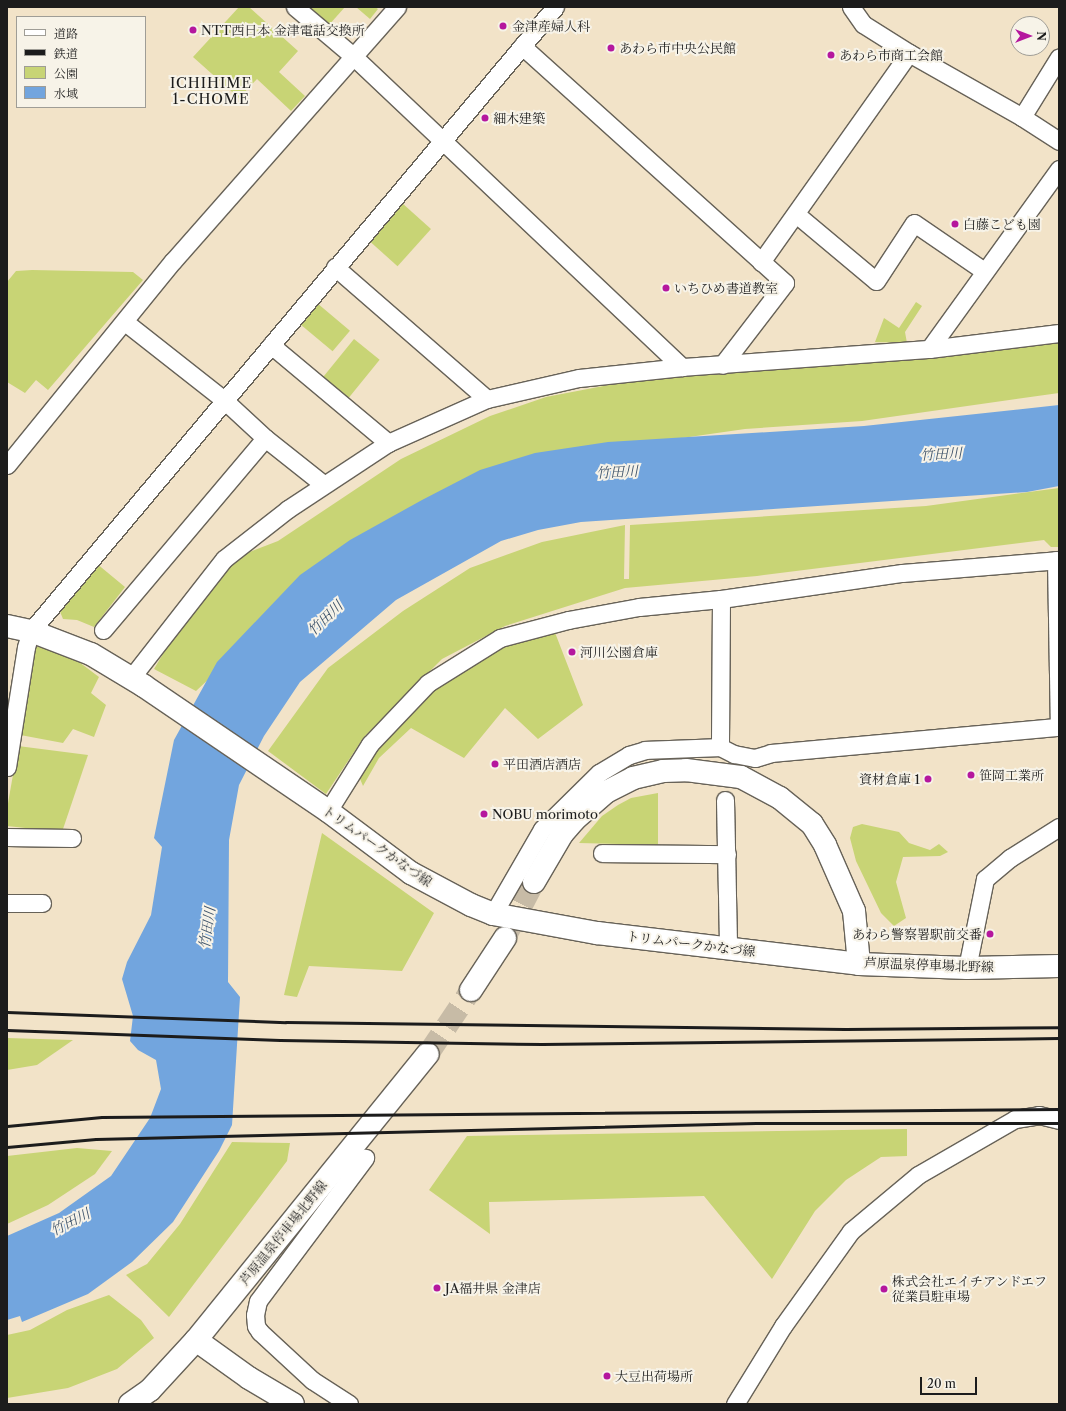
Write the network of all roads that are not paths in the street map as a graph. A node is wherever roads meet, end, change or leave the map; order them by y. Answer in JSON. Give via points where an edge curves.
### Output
{"nodes":[{"id":1,"x":294,"y":7,"type":"edge"},
{"id":2,"x":396,"y":7,"type":"edge"},
{"id":3,"x":555,"y":7,"type":"edge"},
{"id":4,"x":851,"y":7,"type":"edge"},
{"id":5,"x":522,"y":46,"type":"junction"},
{"id":6,"x":909,"y":54,"type":"junction"},
{"id":7,"x":353,"y":56,"type":"junction"},
{"id":8,"x":1059,"y":57,"type":"edge"},
{"id":9,"x":1022,"y":117,"type":"junction"},
{"id":10,"x":442,"y":140,"type":"junction"},
{"id":11,"x":1059,"y":141,"type":"edge"},
{"id":12,"x":1059,"y":169,"type":"edge"},
{"id":13,"x":796,"y":214,"type":"junction"},
{"id":14,"x":761,"y":262,"type":"junction"},
{"id":15,"x":335,"y":267,"type":"junction"},
{"id":16,"x":984,"y":271,"type":"junction"},
{"id":17,"x":125,"y":322,"type":"junction"},
{"id":18,"x":1059,"y":333,"type":"edge"},
{"id":19,"x":271,"y":345,"type":"junction"},
{"id":20,"x":929,"y":348,"type":"junction"},
{"id":21,"x":722,"y":365,"type":"junction"},
{"id":22,"x":682,"y":367,"type":"junction"},
{"id":23,"x":487,"y":399,"type":"junction"},
{"id":24,"x":224,"y":400,"type":"junction"},
{"id":25,"x":265,"y":438,"type":"junction"},
{"id":26,"x":388,"y":443,"type":"junction"},
{"id":27,"x":7,"y":465,"type":"edge"},
{"id":28,"x":323,"y":484,"type":"junction"},
{"id":29,"x":1058,"y":560,"type":"edge"},
{"id":30,"x":721,"y":599,"type":"junction"},
{"id":31,"x":7,"y":626,"type":"edge"},
{"id":32,"x":103,"y":630,"type":"dead end"},
{"id":33,"x":32,"y":631,"type":"junction"},
{"id":34,"x":137,"y":682,"type":"junction"},
{"id":35,"x":1059,"y":727,"type":"edge"},
{"id":36,"x":720,"y":747,"type":"junction"},
{"id":37,"x":7,"y":767,"type":"edge"},
{"id":38,"x":725,"y":800,"type":"dead end"},
{"id":39,"x":328,"y":811,"type":"junction"},
{"id":40,"x":1059,"y":827,"type":"edge"},
{"id":41,"x":7,"y":837,"type":"edge"},
{"id":42,"x":72,"y":838,"type":"dead end"},
{"id":43,"x":602,"y":853,"type":"dead end"},
{"id":44,"x":727,"y":854,"type":"junction"},
{"id":45,"x":534,"y":882,"type":"tunnel mouth"},
{"id":46,"x":7,"y":903,"type":"edge"},
{"id":47,"x":42,"y":903,"type":"dead end"},
{"id":48,"x":493,"y":914,"type":"junction"},
{"id":49,"x":505,"y":938,"type":"tunnel mouth"},
{"id":50,"x":728,"y":948,"type":"junction"},
{"id":51,"x":859,"y":964,"type":"junction"},
{"id":52,"x":1059,"y":966,"type":"edge"},
{"id":53,"x":968,"y":968,"type":"junction"},
{"id":54,"x":471,"y":990,"type":"tunnel mouth"},
{"id":55,"x":428,"y":1054,"type":"tunnel mouth"},
{"id":56,"x":1059,"y":1120,"type":"edge"},
{"id":57,"x":365,"y":1158,"type":"dead end"},
{"id":58,"x":196,"y":1340,"type":"junction"},
{"id":59,"x":130,"y":1404,"type":"edge"},
{"id":60,"x":293,"y":1404,"type":"edge"},
{"id":61,"x":349,"y":1404,"type":"edge"},
{"id":62,"x":735,"y":1404,"type":"edge"}],
"edges":[{"from":1,"to":7,"type":"street"},
{"from":2,"to":7,"type":"street"},
{"from":3,"to":5,"type":"street"},
{"from":4,"to":6,"type":"street","via":[[863,24]]},
{"from":5,"to":10,"type":"street"},
{"from":5,"to":14,"type":"street"},
{"from":6,"to":9,"type":"street"},
{"from":6,"to":13,"type":"street"},
{"from":7,"to":10,"type":"street"},
{"from":7,"to":17,"type":"street","via":[[174,261]]},
{"from":8,"to":9,"type":"street"},
{"from":9,"to":11,"type":"street"},
{"from":10,"to":15,"type":"street"},
{"from":10,"to":22,"type":"street"},
{"from":12,"to":16,"type":"street"},
{"from":13,"to":14,"type":"street"},
{"from":13,"to":16,"type":"street","via":[[876,281],[914,224]]},
{"from":14,"to":21,"type":"street","via":[[784,283]]},
{"from":15,"to":19,"type":"street"},
{"from":15,"to":23,"type":"street"},
{"from":16,"to":20,"type":"street"},
{"from":17,"to":24,"type":"street"},
{"from":17,"to":27,"type":"street"},
{"from":18,"to":20,"type":"street"},
{"from":19,"to":24,"type":"street"},
{"from":19,"to":26,"type":"street"},
{"from":20,"to":21,"type":"street"},
{"from":21,"to":22,"type":"street"},
{"from":22,"to":23,"type":"street","via":[[579,378]]},
{"from":23,"to":26,"type":"street"},
{"from":24,"to":25,"type":"street"},
{"from":24,"to":33,"type":"street"},
{"from":25,"to":28,"type":"street"},
{"from":25,"to":32,"type":"street"},
{"from":26,"to":28,"type":"street"},
{"from":28,"to":34,"type":"street","via":[[224,559]]},
{"from":29,"to":30,"type":"street","via":[[902,573]]},
{"from":29,"to":35,"type":"street"},
{"from":30,"to":36,"type":"street"},
{"from":30,"to":39,"type":"street","via":[[639,607],[568,620],[500,638],[428,683],[370,744]]},
{"from":31,"to":33,"type":"main road","name":"トリムパークかなづ線"},
{"from":33,"to":34,"type":"main road","name":"トリムパークかなづ線","via":[[91,654]]},
{"from":33,"to":37,"type":"street","via":[[26,647]]},
{"from":34,"to":39,"type":"main road","name":"トリムパークかなづ線"},
{"from":35,"to":36,"type":"street","via":[[771,753],[755,758],[734,754]]},
{"from":36,"to":48,"type":"street","via":[[645,750],[629,755],[599,773],[542,829]]},
{"from":38,"to":44,"type":"street"},
{"from":39,"to":48,"type":"main road","name":"トリムパークかなづ線","via":[[411,873]]},
{"from":40,"to":53,"type":"street","via":[[1010,858],[985,879]]},
{"from":41,"to":42,"type":"street"},
{"from":43,"to":44,"type":"street"},
{"from":44,"to":50,"type":"street"},
{"from":45,"to":51,"type":"main road","name":"芦原温泉停車場北野線","via":[[562,834],[574,820],[606,792],[633,778],[663,771],[686,770],[741,777],[780,798],[812,824],[825,845],[854,911]]},
{"from":46,"to":47,"type":"street"},
{"from":48,"to":50,"type":"main road","name":"トリムパークかなづ線","via":[[597,933]]},
{"from":49,"to":54,"type":"main road"},
{"from":50,"to":51,"type":"main road","name":"トリムパークかなづ線"},
{"from":51,"to":53,"type":"main road","name":"芦原温泉停車場北野線"},
{"from":52,"to":53,"type":"main road","name":"芦原温泉停車場北野線"},
{"from":55,"to":58,"type":"main road","name":"芦原温泉停車場北野線"},
{"from":56,"to":62,"type":"street","via":[[1039,1115],[1015,1119],[918,1176],[851,1231],[783,1326]]},
{"from":57,"to":61,"type":"street","via":[[258,1301],[255,1315],[256,1326],[260,1332],[312,1380]]},
{"from":58,"to":59,"type":"main road","name":"芦原温泉停車場北野線","via":[[150,1390]]},
{"from":58,"to":60,"type":"main road","via":[[249,1378]]}]}
